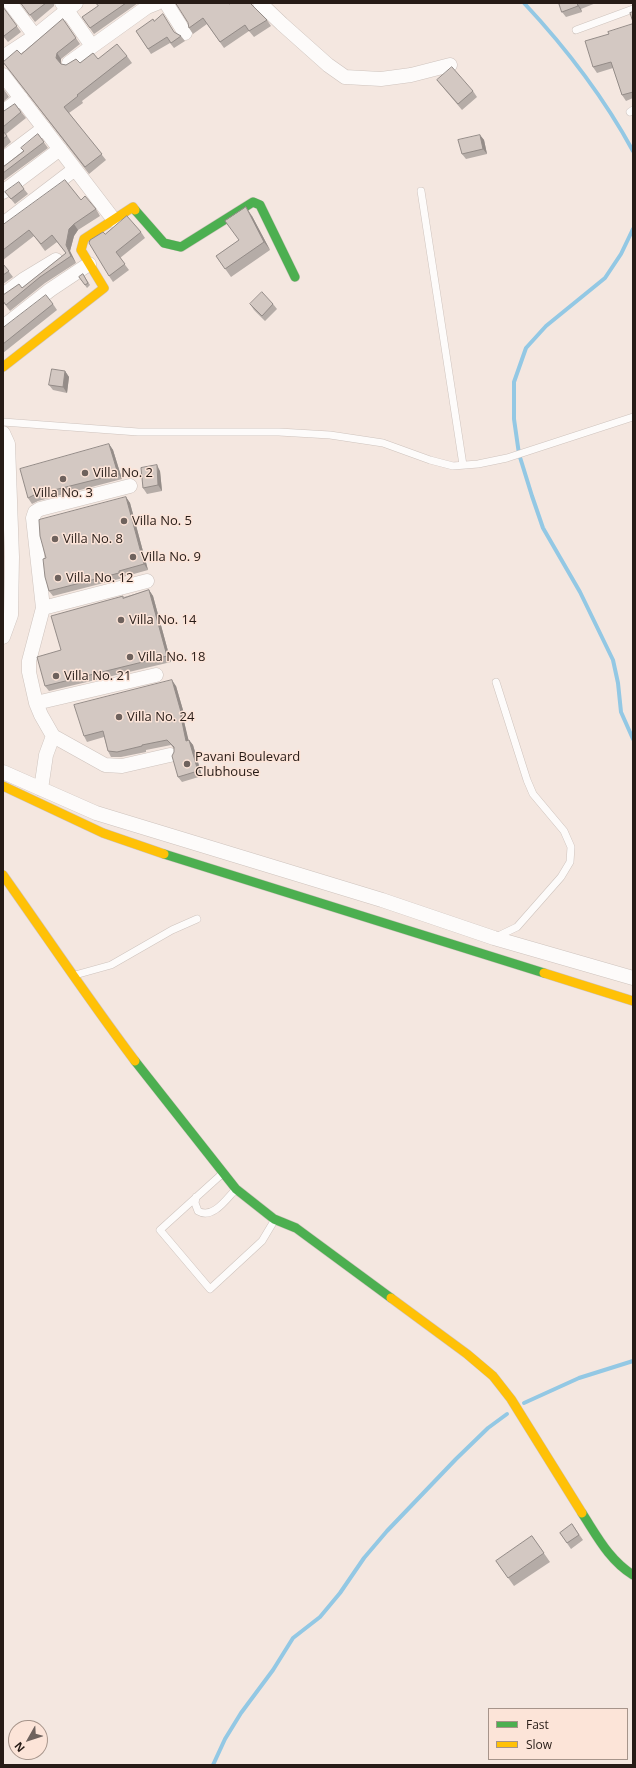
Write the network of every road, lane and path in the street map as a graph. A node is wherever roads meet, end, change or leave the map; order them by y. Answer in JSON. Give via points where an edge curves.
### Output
{"nodes":[{"id":1,"x":10,"y":3,"type":"edge"},
{"id":2,"x":157,"y":3,"type":"edge"},
{"id":3,"x":166,"y":3,"type":"edge"},
{"id":4,"x":261,"y":3,"type":"edge"},
{"id":5,"x":68,"y":5,"type":"edge"},
{"id":6,"x":633,"y":9,"type":"edge"},
{"id":7,"x":576,"y":30,"type":"dead end"},
{"id":8,"x":186,"y":32,"type":"dead end"},
{"id":9,"x":35,"y":36,"type":"junction"},
{"id":10,"x":92,"y":46,"type":"junction"},
{"id":11,"x":3,"y":57,"type":"edge"},
{"id":12,"x":69,"y":63,"type":"edge"},
{"id":13,"x":450,"y":65,"type":"dead end"},
{"id":14,"x":3,"y":75,"type":"edge"},
{"id":15,"x":21,"y":98,"type":"junction"},
{"id":16,"x":3,"y":112,"type":"edge"},
{"id":17,"x":44,"y":128,"type":"junction"},
{"id":18,"x":60,"y":149,"type":"junction"},
{"id":19,"x":3,"y":159,"type":"edge"},
{"id":20,"x":75,"y":169,"type":"junction"},
{"id":21,"x":421,"y":191,"type":"dead end"},
{"id":22,"x":3,"y":192,"type":"edge"},
{"id":23,"x":114,"y":220,"type":"junction"},
{"id":24,"x":3,"y":224,"type":"edge"},
{"id":25,"x":56,"y":260,"type":"edge"},
{"id":26,"x":89,"y":264,"type":"junction"},
{"id":27,"x":295,"y":277,"type":"dead end"},
{"id":28,"x":3,"y":295,"type":"edge"},
{"id":29,"x":3,"y":327,"type":"edge"},
{"id":30,"x":3,"y":367,"type":"edge"},
{"id":31,"x":633,"y":417,"type":"edge"},
{"id":32,"x":3,"y":422,"type":"edge"},
{"id":33,"x":5,"y":441,"type":"edge"},
{"id":34,"x":463,"y":465,"type":"junction"},
{"id":35,"x":130,"y":486,"type":"dead end"},
{"id":36,"x":8,"y":560,"type":"edge"},
{"id":37,"x":148,"y":581,"type":"dead end"},
{"id":38,"x":43,"y":608,"type":"junction"},
{"id":39,"x":3,"y":637,"type":"edge"},
{"id":40,"x":156,"y":675,"type":"dead end"},
{"id":41,"x":496,"y":682,"type":"dead end"},
{"id":42,"x":36,"y":704,"type":"junction"},
{"id":43,"x":52,"y":736,"type":"junction"},
{"id":44,"x":170,"y":755,"type":"dead end"},
{"id":45,"x":3,"y":772,"type":"edge"},
{"id":46,"x":3,"y":786,"type":"edge"},
{"id":47,"x":41,"y":788,"type":"junction"},
{"id":48,"x":3,"y":875,"type":"edge"},
{"id":49,"x":197,"y":919,"type":"dead end"},
{"id":50,"x":494,"y":938,"type":"junction"},
{"id":51,"x":74,"y":975,"type":"junction"},
{"id":52,"x":633,"y":978,"type":"edge"},
{"id":53,"x":633,"y":1001,"type":"edge"},
{"id":54,"x":223,"y":1173,"type":"junction"},
{"id":55,"x":236,"y":1189,"type":"junction"},
{"id":56,"x":196,"y":1197,"type":"junction"},
{"id":57,"x":274,"y":1219,"type":"junction"},
{"id":58,"x":633,"y":1575,"type":"edge"}],
"edges":[{"from":1,"to":9,"type":"street"},
{"from":2,"to":10,"type":"street","via":[[147,7]]},
{"from":3,"to":8,"type":"street"},
{"from":4,"to":13,"type":"street","via":[[293,34],[345,77],[381,79],[411,75]]},
{"from":5,"to":9,"type":"street"},
{"from":5,"to":10,"type":"street"},
{"from":6,"to":7,"type":"lane"},
{"from":9,"to":11,"type":"street"},
{"from":10,"to":12,"type":"street"},
{"from":14,"to":15,"type":"street"},
{"from":15,"to":16,"type":"street"},
{"from":15,"to":17,"type":"street"},
{"from":17,"to":18,"type":"street"},
{"from":17,"to":19,"type":"street"},
{"from":18,"to":20,"type":"street"},
{"from":18,"to":22,"type":"street"},
{"from":20,"to":23,"type":"street"},
{"from":20,"to":24,"type":"street"},
{"from":21,"to":34,"type":"lane"},
{"from":23,"to":26,"type":"street","via":[[84,239],[81,250]]},
{"from":23,"to":27,"type":"street","via":[[133,207],[164,243],[181,247],[253,202],[260,205]]},
{"from":25,"to":28,"type":"street"},
{"from":26,"to":29,"type":"street","via":[[50,290]]},
{"from":26,"to":30,"type":"street","via":[[104,288]]},
{"from":31,"to":34,"type":"lane","via":[[507,458]]},
{"from":32,"to":34,"type":"lane","via":[[138,432],[279,432],[330,435],[383,443],[430,460],[453,466]]},
{"from":33,"to":36,"type":"street"},
{"from":35,"to":38,"type":"street","via":[[35,512]]},
{"from":36,"to":39,"type":"street","via":[[11,615]]},
{"from":37,"to":38,"type":"street"},
{"from":38,"to":42,"type":"street","via":[[28,672]]},
{"from":40,"to":42,"type":"street"},
{"from":41,"to":50,"type":"lane","via":[[533,794],[564,831],[571,847],[570,862],[561,877],[517,927]]},
{"from":42,"to":43,"type":"street"},
{"from":43,"to":44,"type":"street","via":[[105,765],[114,767]]},
{"from":43,"to":47,"type":"street"},
{"from":45,"to":47,"type":"street"},
{"from":46,"to":53,"type":"street","via":[[103,833]]},
{"from":47,"to":50,"type":"street","via":[[96,812],[382,900]]},
{"from":48,"to":51,"type":"street"},
{"from":49,"to":51,"type":"lane","via":[[172,930],[111,965]]},
{"from":50,"to":52,"type":"street"},
{"from":51,"to":54,"type":"street","via":[[90,1001],[152,1084]]},
{"from":54,"to":55,"type":"street"},
{"from":54,"to":56,"type":"lane"},
{"from":55,"to":56,"type":"lane","via":[[207,1214],[198,1211]]},
{"from":55,"to":57,"type":"street"},
{"from":56,"to":57,"type":"lane","via":[[160,1230],[211,1290],[262,1241]]},
{"from":57,"to":58,"type":"street","via":[[296,1228],[493,1376],[512,1399],[608,1553],[622,1568]]}]}
